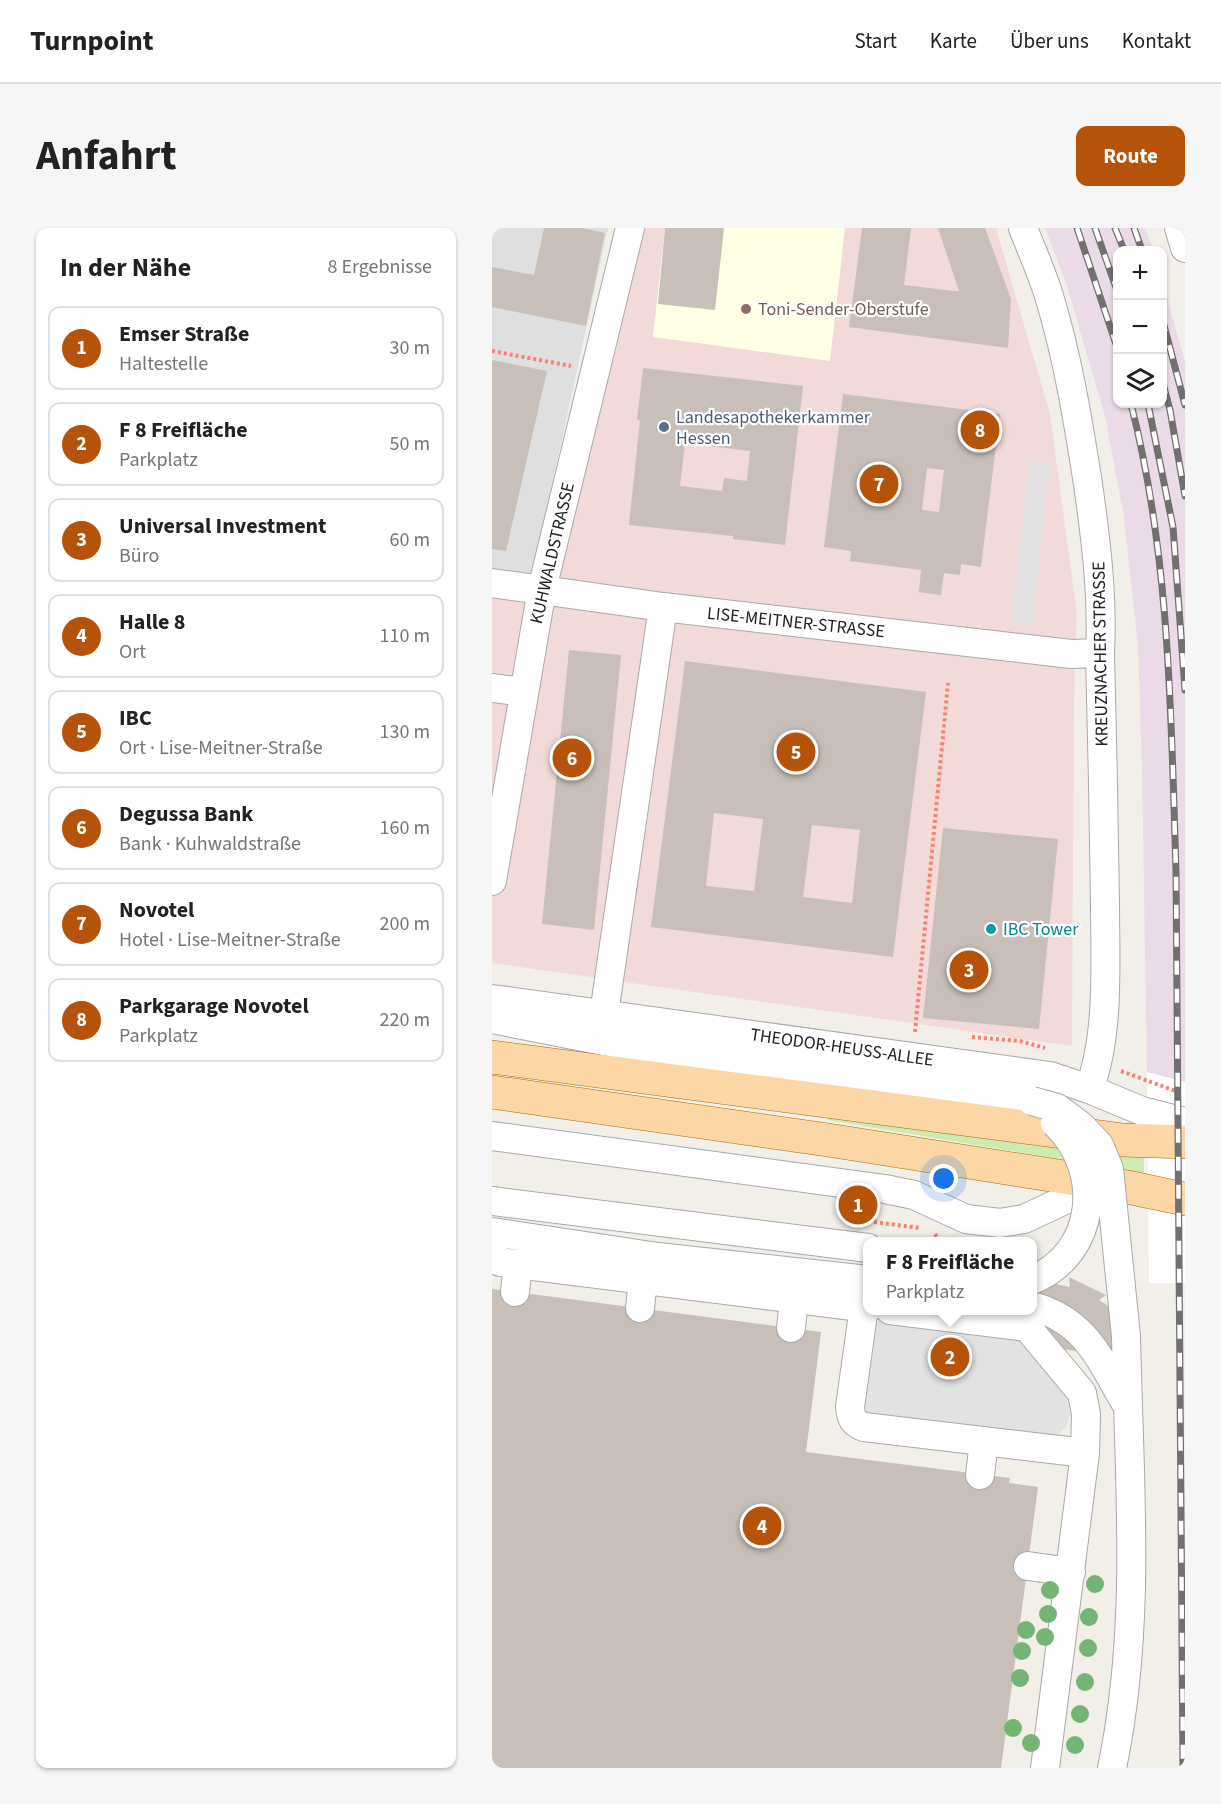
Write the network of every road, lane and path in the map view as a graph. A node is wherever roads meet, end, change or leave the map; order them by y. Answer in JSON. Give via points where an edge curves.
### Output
{"nodes":[{"id":1,"x":630,"y":228,"type":"edge"},
{"id":2,"x":1023,"y":228,"type":"edge"},
{"id":3,"x":1179,"y":228,"type":"edge"},
{"id":4,"x":1185,"y":248,"type":"edge"},
{"id":5,"x":492,"y":351,"type":"edge"},
{"id":6,"x":595,"y":370,"type":"junction"},
{"id":7,"x":492,"y":583,"type":"edge"},
{"id":8,"x":542,"y":589,"type":"junction"},
{"id":9,"x":663,"y":607,"type":"junction"},
{"id":10,"x":1100,"y":653,"type":"junction"},
{"id":11,"x":948,"y":683,"type":"dead end"},
{"id":12,"x":492,"y":688,"type":"edge"},
{"id":13,"x":524,"y":692,"type":"junction"},
{"id":14,"x":492,"y":881,"type":"edge"},
{"id":15,"x":492,"y":999,"type":"edge"},
{"id":16,"x":604,"y":1014,"type":"junction"},
{"id":17,"x":492,"y":1019,"type":"edge"},
{"id":18,"x":915,"y":1033,"type":"dead end"},
{"id":19,"x":492,"y":1036,"type":"edge"},
{"id":20,"x":624,"y":1045,"type":"junction"},
{"id":21,"x":492,"y":1057,"type":"edge"},
{"id":22,"x":1089,"y":1089,"type":"junction"},
{"id":23,"x":492,"y":1092,"type":"edge"},
{"id":24,"x":1032,"y":1101,"type":"junction"},
{"id":25,"x":1185,"y":1122,"type":"edge"},
{"id":26,"x":492,"y":1136,"type":"edge"},
{"id":27,"x":1185,"y":1142,"type":"edge"},
{"id":28,"x":1127,"y":1187,"type":"junction"},
{"id":29,"x":1185,"y":1199,"type":"edge"},
{"id":30,"x":492,"y":1201,"type":"edge"},
{"id":31,"x":492,"y":1232,"type":"edge"},
{"id":32,"x":977,"y":1236,"type":"edge"},
{"id":33,"x":863,"y":1247,"type":"edge"},
{"id":34,"x":508,"y":1270,"type":"edge"},
{"id":35,"x":1037,"y":1278,"type":"edge"},
{"id":36,"x":643,"y":1280,"type":"junction"},
{"id":37,"x":794,"y":1299,"type":"junction"},
{"id":38,"x":863,"y":1300,"type":"edge"},
{"id":39,"x":863,"y":1302,"type":"edge"},
{"id":40,"x":640,"y":1308,"type":"dead end"},
{"id":41,"x":1037,"y":1312,"type":"edge"},
{"id":42,"x":869,"y":1315,"type":"edge"},
{"id":43,"x":1027,"y":1315,"type":"edge"},
{"id":44,"x":791,"y":1328,"type":"dead end"},
{"id":45,"x":1126,"y":1404,"type":"junction"},
{"id":46,"x":984,"y":1442,"type":"junction"},
{"id":47,"x":1085,"y":1454,"type":"junction"},
{"id":48,"x":980,"y":1474,"type":"dead end"},
{"id":49,"x":1028,"y":1566,"type":"dead end"},
{"id":50,"x":1071,"y":1572,"type":"junction"},
{"id":51,"x":1045,"y":1768,"type":"edge"},
{"id":52,"x":1112,"y":1768,"type":"edge"}],
"edges":[{"from":1,"to":6,"type":"street","name":"KUHWALDSTRASSE"},
{"from":2,"to":10,"type":"street","name":"KREUZNACHER STRASSE","via":[[1048,295],[1079,425],[1097,549],[1102,614]]},
{"from":3,"to":4,"type":"street"},
{"from":5,"to":6,"type":"path"},
{"from":6,"to":8,"type":"street","name":"KUHWALDSTRASSE"},
{"from":7,"to":8,"type":"street","name":"LISE-MEITNER-STRASSE"},
{"from":8,"to":9,"type":"street","name":"LISE-MEITNER-STRASSE"},
{"from":8,"to":13,"type":"street","name":"KUHWALDSTRASSE"},
{"from":9,"to":10,"type":"street","name":"LISE-MEITNER-STRASSE","via":[[1071,654]]},
{"from":9,"to":16,"type":"street"},
{"from":10,"to":22,"type":"street","name":"KREUZNACHER STRASSE","via":[[1105,956],[1102,1031],[1098,1063]]},
{"from":11,"to":18,"type":"path"},
{"from":12,"to":13,"type":"street"},
{"from":13,"to":14,"type":"street","name":"KUHWALDSTRASSE"},
{"from":15,"to":16,"type":"street","name":"THEODOR-HEUSS-ALLEE"},
{"from":16,"to":22,"type":"street","name":"THEODOR-HEUSS-ALLEE","via":[[1050,1076]]},
{"from":17,"to":20,"type":"street","name":"THEODOR-HEUSS-ALLEE"},
{"from":19,"to":20,"type":"street","name":"THEODOR-HEUSS-ALLEE"},
{"from":20,"to":24,"type":"street","name":"THEODOR-HEUSS-ALLEE"},
{"from":21,"to":27,"type":"main road","via":[[1123,1140]]},
{"from":22,"to":25,"type":"street","name":"THEODOR-HEUSS-ALLEE","via":[[1142,1111]]},
{"from":23,"to":28,"type":"main road"},
{"from":24,"to":35,"type":"street","name":"THEODOR-HEUSS-ALLEE","bridge":true,"via":[[1076,1148],[1088,1185],[1082,1230],[1070,1250]]},
{"from":24,"to":45,"type":"street","bridge":true,"via":[[1057,1108],[1081,1126],[1099,1145],[1109,1168],[1125,1322]]},
{"from":26,"to":32,"type":"street","via":[[885,1189],[914,1196]]},
{"from":28,"to":29,"type":"main road"},
{"from":28,"to":32,"type":"street","via":[[1069,1198],[1024,1219],[1000,1223]]},
{"from":30,"to":33,"type":"street"},
{"from":31,"to":38,"type":"street","via":[[658,1257]]},
{"from":34,"to":36,"type":"street"},
{"from":36,"to":37,"type":"street"},
{"from":36,"to":40,"type":"street"},
{"from":37,"to":39,"type":"street"},
{"from":37,"to":44,"type":"street"},
{"from":41,"to":45,"type":"street","via":[[1048,1310],[1073,1325],[1092,1344]]},
{"from":42,"to":46,"type":"street","via":[[850,1407],[856,1424]]},
{"from":43,"to":47,"type":"street","via":[[1082,1393]]},
{"from":45,"to":52,"type":"street","via":[[1132,1513],[1130,1624]]},
{"from":46,"to":47,"type":"street"},
{"from":46,"to":48,"type":"street"},
{"from":47,"to":50,"type":"street"},
{"from":49,"to":50,"type":"street"},
{"from":50,"to":51,"type":"street"}]}
